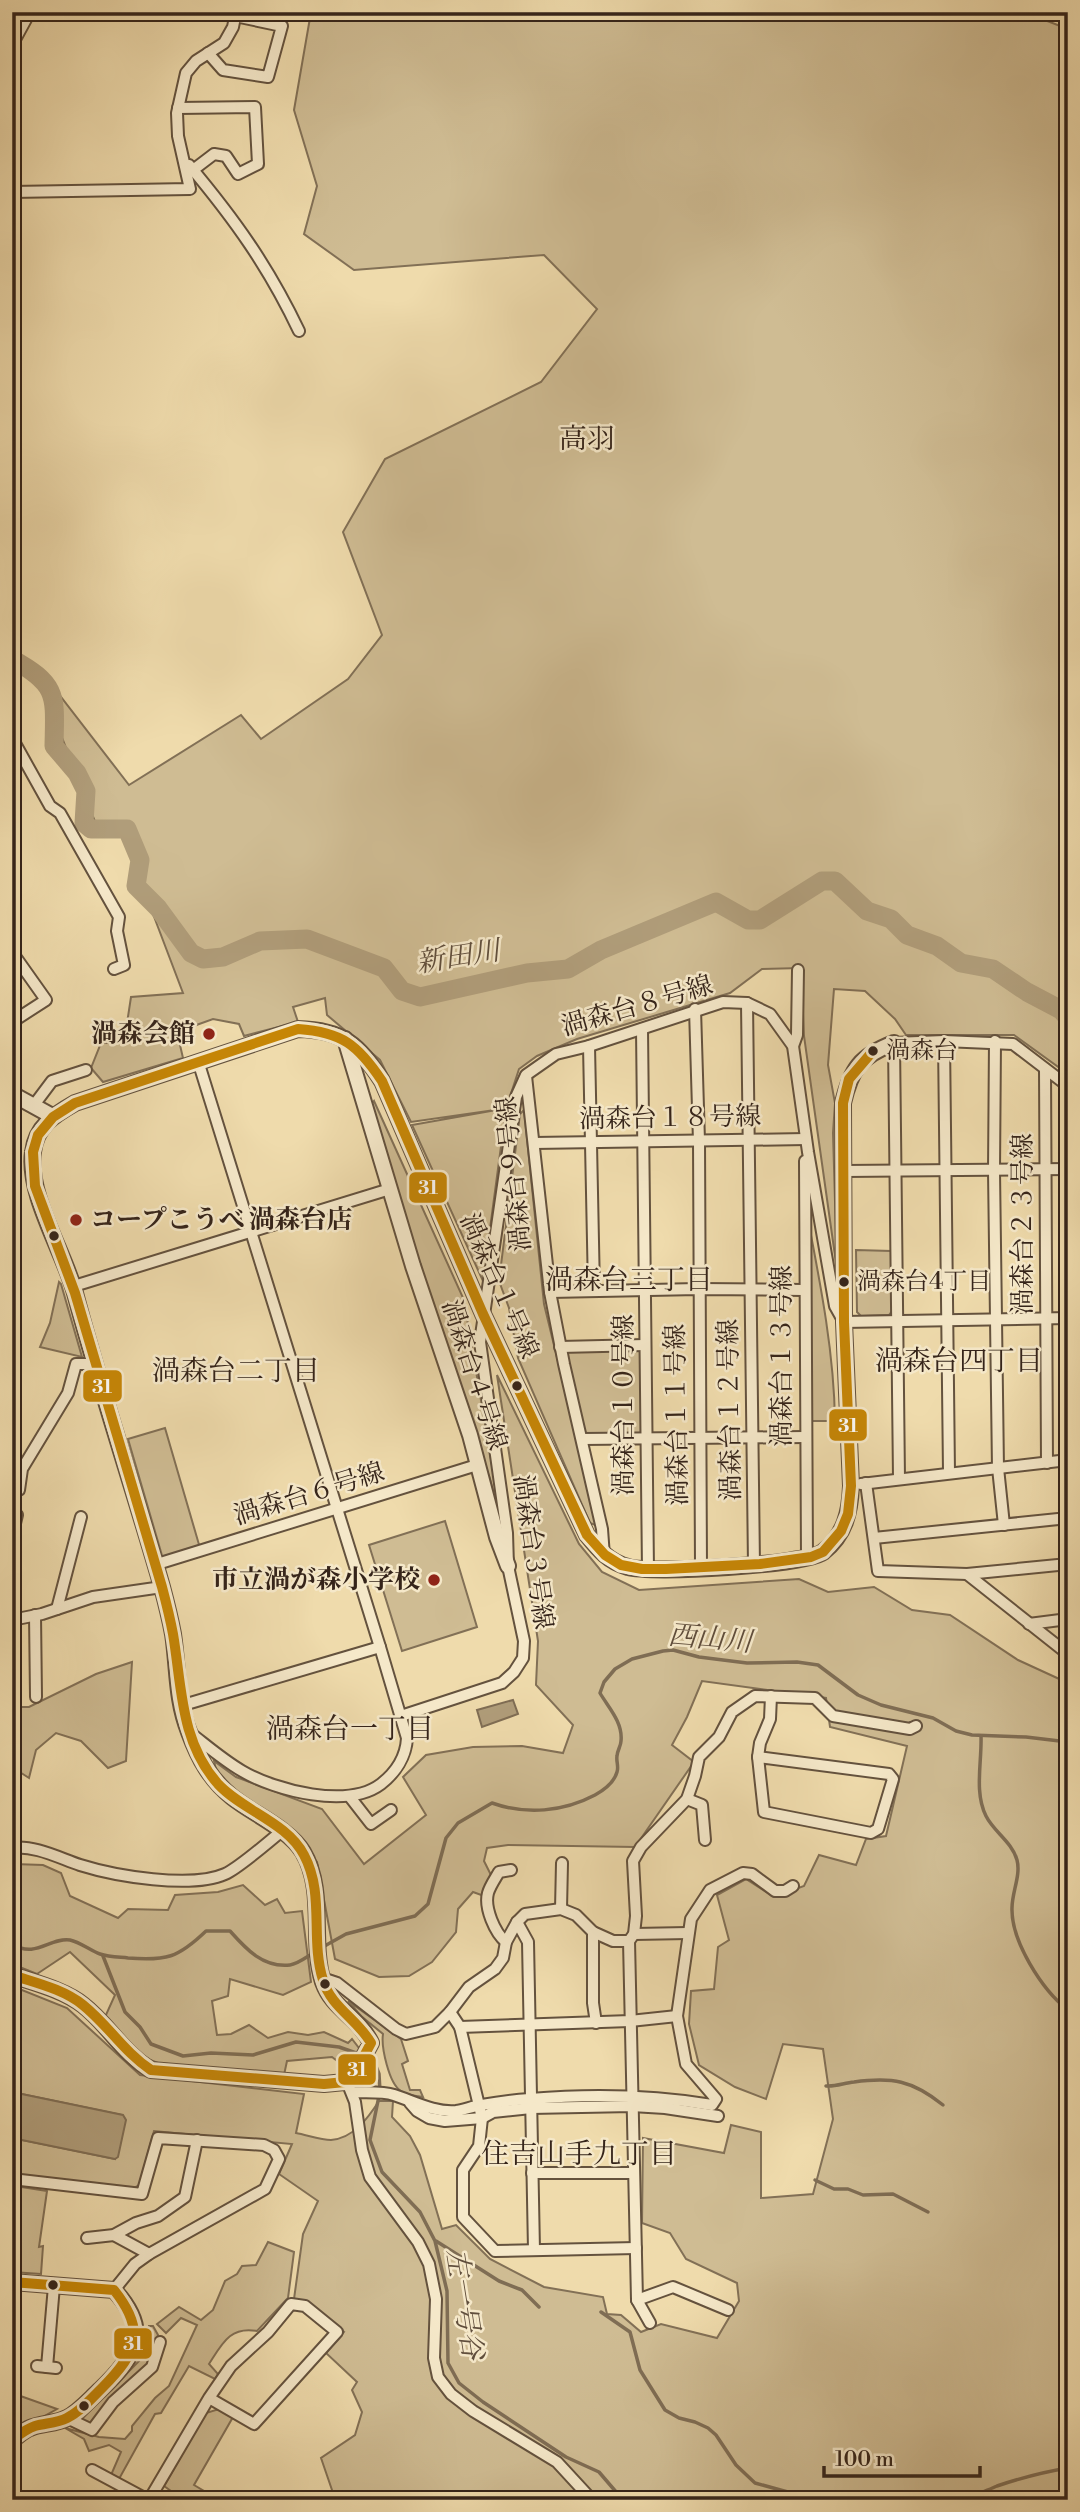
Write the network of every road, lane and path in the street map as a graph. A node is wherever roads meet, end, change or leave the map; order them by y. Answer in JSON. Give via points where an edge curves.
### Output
{"nodes":[{"id":1,"x":30,"y":12,"type":"edge"},
{"id":2,"x":235,"y":14,"type":"edge"},
{"id":3,"x":12,"y":45,"type":"edge"},
{"id":4,"x":208,"y":53,"type":"junction"},
{"id":5,"x":178,"y":108,"type":"junction"},
{"id":6,"x":184,"y":159,"type":"junction"},
{"id":7,"x":193,"y":170,"type":"junction"},
{"id":8,"x":12,"y":192,"type":"edge"},
{"id":9,"x":299,"y":331,"type":"dead end"},
{"id":10,"x":12,"y":738,"type":"edge"},
{"id":11,"x":12,"y":952,"type":"edge"},
{"id":12,"x":114,"y":969,"type":"dead end"},
{"id":13,"x":798,"y":970,"type":"dead end"},
{"id":14,"x":747,"y":1003,"type":"junction"},
{"id":15,"x":695,"y":1009,"type":"junction"},
{"id":16,"x":12,"y":1022,"type":"edge"},
{"id":17,"x":642,"y":1029,"type":"junction"},
{"id":18,"x":345,"y":1039,"type":"junction"},
{"id":19,"x":944,"y":1041,"type":"junction"},
{"id":20,"x":995,"y":1041,"type":"junction"},
{"id":21,"x":894,"y":1043,"type":"junction"},
{"id":22,"x":589,"y":1046,"type":"junction"},
{"id":23,"x":793,"y":1046,"type":"junction"},
{"id":24,"x":198,"y":1062,"type":"junction"},
{"id":25,"x":1045,"y":1069,"type":"junction"},
{"id":26,"x":86,"y":1070,"type":"dead end"},
{"id":27,"x":526,"y":1075,"type":"junction"},
{"id":28,"x":1068,"y":1086,"type":"edge"},
{"id":29,"x":12,"y":1094,"type":"edge"},
{"id":30,"x":34,"y":1105,"type":"junction"},
{"id":31,"x":52,"y":1116,"type":"junction"},
{"id":32,"x":806,"y":1139,"type":"junction"},
{"id":33,"x":749,"y":1140,"type":"junction"},
{"id":34,"x":699,"y":1141,"type":"junction"},
{"id":35,"x":591,"y":1142,"type":"junction"},
{"id":36,"x":644,"y":1142,"type":"junction"},
{"id":37,"x":534,"y":1143,"type":"junction"},
{"id":38,"x":808,"y":1152,"type":"junction"},
{"id":39,"x":1068,"y":1169,"type":"edge"},
{"id":40,"x":895,"y":1170,"type":"junction"},
{"id":41,"x":1044,"y":1170,"type":"junction"},
{"id":42,"x":844,"y":1171,"type":"junction"},
{"id":43,"x":945,"y":1171,"type":"junction"},
{"id":44,"x":994,"y":1171,"type":"junction"},
{"id":45,"x":390,"y":1189,"type":"junction"},
{"id":46,"x":250,"y":1231,"type":"junction"},
{"id":47,"x":74,"y":1286,"type":"junction"},
{"id":48,"x":698,"y":1289,"type":"junction"},
{"id":49,"x":594,"y":1290,"type":"junction"},
{"id":50,"x":646,"y":1290,"type":"junction"},
{"id":51,"x":751,"y":1290,"type":"junction"},
{"id":52,"x":804,"y":1290,"type":"junction"},
{"id":53,"x":550,"y":1292,"type":"junction"},
{"id":54,"x":484,"y":1314,"type":"junction"},
{"id":55,"x":1068,"y":1318,"type":"edge"},
{"id":56,"x":1046,"y":1319,"type":"junction"},
{"id":57,"x":897,"y":1320,"type":"junction"},
{"id":58,"x":947,"y":1320,"type":"junction"},
{"id":59,"x":996,"y":1320,"type":"junction"},
{"id":60,"x":844,"y":1322,"type":"junction"},
{"id":61,"x":645,"y":1345,"type":"junction"},
{"id":62,"x":560,"y":1347,"type":"junction"},
{"id":63,"x":94,"y":1364,"type":"junction"},
{"id":64,"x":753,"y":1437,"type":"junction"},
{"id":65,"x":805,"y":1437,"type":"junction"},
{"id":66,"x":582,"y":1439,"type":"junction"},
{"id":67,"x":646,"y":1439,"type":"junction"},
{"id":68,"x":700,"y":1439,"type":"junction"},
{"id":69,"x":1068,"y":1461,"type":"edge"},
{"id":70,"x":1047,"y":1463,"type":"junction"},
{"id":71,"x":477,"y":1465,"type":"junction"},
{"id":72,"x":998,"y":1468,"type":"junction"},
{"id":73,"x":948,"y":1472,"type":"junction"},
{"id":74,"x":899,"y":1478,"type":"junction"},
{"id":75,"x":866,"y":1483,"type":"junction"},
{"id":76,"x":851,"y":1486,"type":"junction"},
{"id":77,"x":19,"y":1490,"type":"dead end"},
{"id":78,"x":337,"y":1510,"type":"junction"},
{"id":79,"x":17,"y":1515,"type":"dead end"},
{"id":80,"x":80,"y":1517,"type":"dead end"},
{"id":81,"x":1068,"y":1518,"type":"edge"},
{"id":82,"x":1004,"y":1525,"type":"junction"},
{"id":83,"x":12,"y":1536,"type":"edge"},
{"id":84,"x":874,"y":1538,"type":"junction"},
{"id":85,"x":604,"y":1556,"type":"junction"},
{"id":86,"x":807,"y":1559,"type":"junction"},
{"id":87,"x":1068,"y":1564,"type":"edge"},
{"id":88,"x":154,"y":1565,"type":"junction"},
{"id":89,"x":754,"y":1565,"type":"junction"},
{"id":90,"x":508,"y":1566,"type":"junction"},
{"id":91,"x":701,"y":1567,"type":"junction"},
{"id":92,"x":648,"y":1570,"type":"junction"},
{"id":93,"x":967,"y":1574,"type":"junction"},
{"id":94,"x":162,"y":1587,"type":"junction"},
{"id":95,"x":57,"y":1609,"type":"junction"},
{"id":96,"x":35,"y":1615,"type":"junction"},
{"id":97,"x":1068,"y":1619,"type":"edge"},
{"id":98,"x":12,"y":1620,"type":"edge"},
{"id":99,"x":1029,"y":1623,"type":"junction"},
{"id":100,"x":380,"y":1647,"type":"junction"},
{"id":101,"x":1068,"y":1654,"type":"edge"},
{"id":102,"x":771,"y":1696,"type":"junction"},
{"id":103,"x":36,"y":1697,"type":"dead end"},
{"id":104,"x":180,"y":1706,"type":"junction"},
{"id":105,"x":401,"y":1716,"type":"junction"},
{"id":106,"x":916,"y":1726,"type":"dead end"},
{"id":107,"x":189,"y":1732,"type":"junction"},
{"id":108,"x":758,"y":1757,"type":"junction"},
{"id":109,"x":350,"y":1797,"type":"junction"},
{"id":110,"x":687,"y":1799,"type":"junction"},
{"id":111,"x":387,"y":1817,"type":"dead end"},
{"id":112,"x":282,"y":1831,"type":"junction"},
{"id":113,"x":705,"y":1840,"type":"dead end"},
{"id":114,"x":12,"y":1848,"type":"edge"},
{"id":115,"x":562,"y":1863,"type":"dead end"},
{"id":116,"x":511,"y":1870,"type":"dead end"},
{"id":117,"x":793,"y":1886,"type":"dead end"},
{"id":118,"x":561,"y":1909,"type":"junction"},
{"id":119,"x":517,"y":1922,"type":"junction"},
{"id":120,"x":593,"y":1932,"type":"junction"},
{"id":121,"x":688,"y":1933,"type":"junction"},
{"id":122,"x":631,"y":1938,"type":"junction"},
{"id":123,"x":506,"y":1942,"type":"junction"},
{"id":124,"x":12,"y":1975,"type":"edge"},
{"id":125,"x":321,"y":1975,"type":"junction"},
{"id":126,"x":450,"y":2012,"type":"junction"},
{"id":127,"x":677,"y":2015,"type":"junction"},
{"id":128,"x":630,"y":2021,"type":"junction"},
{"id":129,"x":596,"y":2022,"type":"junction"},
{"id":130,"x":529,"y":2024,"type":"junction"},
{"id":131,"x":460,"y":2027,"type":"junction"},
{"id":132,"x":353,"y":2089,"type":"junction"},
{"id":133,"x":632,"y":2101,"type":"junction"},
{"id":134,"x":410,"y":2102,"type":"junction"},
{"id":135,"x":531,"y":2104,"type":"junction"},
{"id":136,"x":479,"y":2105,"type":"junction"},
{"id":137,"x":718,"y":2116,"type":"dead end"},
{"id":138,"x":482,"y":2118,"type":"junction"},
{"id":139,"x":197,"y":2140,"type":"junction"},
{"id":140,"x":532,"y":2173,"type":"junction"},
{"id":141,"x":634,"y":2173,"type":"junction"},
{"id":142,"x":12,"y":2179,"type":"edge"},
{"id":143,"x":114,"y":2235,"type":"junction"},
{"id":144,"x":87,"y":2238,"type":"dead end"},
{"id":145,"x":636,"y":2248,"type":"junction"},
{"id":146,"x":534,"y":2250,"type":"junction"},
{"id":147,"x":149,"y":2254,"type":"junction"},
{"id":148,"x":12,"y":2282,"type":"edge"},
{"id":149,"x":54,"y":2286,"type":"junction"},
{"id":150,"x":114,"y":2290,"type":"junction"},
{"id":151,"x":637,"y":2300,"type":"junction"},
{"id":152,"x":728,"y":2310,"type":"dead end"},
{"id":153,"x":650,"y":2323,"type":"dead end"},
{"id":154,"x":160,"y":2342,"type":"dead end"},
{"id":155,"x":47,"y":2367,"type":"dead end"},
{"id":156,"x":209,"y":2398,"type":"junction"},
{"id":157,"x":67,"y":2418,"type":"junction"},
{"id":158,"x":12,"y":2440,"type":"edge"},
{"id":159,"x":92,"y":2470,"type":"dead end"},
{"id":160,"x":149,"y":2500,"type":"edge"},
{"id":161,"x":592,"y":2500,"type":"edge"}],
"edges":[{"from":1,"to":3,"type":"street"},
{"from":2,"to":4,"type":"street","via":[[224,43]]},
{"from":2,"to":4,"type":"street","via":[[282,26],[268,78],[223,70]]},
{"from":4,"to":5,"type":"street","via":[[186,73]]},
{"from":5,"to":6,"type":"street"},
{"from":5,"to":7,"type":"street","via":[[255,107],[258,164],[238,174],[226,156],[214,154]]},
{"from":6,"to":7,"type":"street"},
{"from":6,"to":8,"type":"street","via":[[190,189]]},
{"from":7,"to":9,"type":"street","via":[[236,222]]},
{"from":10,"to":12,"type":"street","via":[[118,916],[124,965]]},
{"from":11,"to":16,"type":"street","via":[[46,1000]]},
{"from":13,"to":23,"type":"street"},
{"from":14,"to":15,"type":"street","name":"渦森台８号線","via":[[723,1002]]},
{"from":14,"to":23,"type":"street","name":"渦森台８号線","via":[[770,1014]]},
{"from":14,"to":33,"type":"street","name":"渦森台１２号線"},
{"from":15,"to":17,"type":"street","name":"渦森台８号線"},
{"from":15,"to":34,"type":"street","name":"渦森台１１号線"},
{"from":17,"to":22,"type":"street","name":"渦森台８号線"},
{"from":17,"to":36,"type":"street","name":"渦森台１０号線"},
{"from":18,"to":24,"type":"street","name":"渦森台１号線","via":[[321,1030],[298,1029]]},
{"from":18,"to":45,"type":"street","name":"渦森台４号線"},
{"from":18,"to":54,"type":"street","name":"渦森台１号線","via":[[382,1081]]},
{"from":19,"to":20,"type":"street"},
{"from":19,"to":21,"type":"street"},
{"from":19,"to":43,"type":"street"},
{"from":20,"to":25,"type":"street","via":[[1013,1044]]},
{"from":20,"to":44,"type":"street"},
{"from":21,"to":40,"type":"street"},
{"from":21,"to":42,"type":"street","via":[[873,1051],[849,1079],[844,1103]]},
{"from":22,"to":27,"type":"street","name":"渦森台８号線","via":[[556,1054]]},
{"from":22,"to":35,"type":"street"},
{"from":23,"to":32,"type":"street","name":"渦森台８号線"},
{"from":24,"to":31,"type":"street","name":"渦森台１号線","via":[[75,1103]]},
{"from":24,"to":46,"type":"street"},
{"from":25,"to":28,"type":"street"},
{"from":25,"to":41,"type":"street","name":"渦森台２３号線"},
{"from":26,"to":30,"type":"street","via":[[52,1081]]},
{"from":27,"to":37,"type":"street","name":"渦森台９号線"},
{"from":27,"to":54,"type":"street","via":[[516,1097]]},
{"from":29,"to":30,"type":"street"},
{"from":30,"to":31,"type":"street"},
{"from":31,"to":47,"type":"street","via":[[36,1141],[33,1174]]},
{"from":32,"to":33,"type":"street","name":"渦森台１８号線"},
{"from":32,"to":38,"type":"street","name":"渦森台８号線"},
{"from":33,"to":34,"type":"street","name":"渦森台１８号線"},
{"from":33,"to":51,"type":"street","name":"渦森台１２号線"},
{"from":34,"to":36,"type":"street","name":"渦森台１８号線"},
{"from":34,"to":48,"type":"street","name":"渦森台１１号線"},
{"from":35,"to":36,"type":"street","name":"渦森台１８号線"},
{"from":35,"to":37,"type":"street","name":"渦森台１８号線"},
{"from":35,"to":49,"type":"street"},
{"from":36,"to":50,"type":"street","name":"渦森台１０号線"},
{"from":37,"to":53,"type":"street","name":"渦森台９号線"},
{"from":38,"to":52,"type":"street","name":"渦森台１３号線","via":[[804,1165]]},
{"from":38,"to":60,"type":"street","name":"渦森台８号線","via":[[835,1306]]},
{"from":39,"to":41,"type":"street"},
{"from":40,"to":42,"type":"street"},
{"from":40,"to":43,"type":"street"},
{"from":40,"to":57,"type":"street"},
{"from":41,"to":44,"type":"street"},
{"from":41,"to":56,"type":"street","name":"渦森台２３号線"},
{"from":42,"to":60,"type":"street"},
{"from":43,"to":44,"type":"street"},
{"from":43,"to":58,"type":"street"},
{"from":44,"to":59,"type":"street"},
{"from":45,"to":46,"type":"street"},
{"from":45,"to":71,"type":"street","name":"渦森台４号線"},
{"from":46,"to":47,"type":"street"},
{"from":46,"to":78,"type":"street"},
{"from":47,"to":63,"type":"street"},
{"from":48,"to":50,"type":"street"},
{"from":48,"to":51,"type":"street"},
{"from":48,"to":68,"type":"street","name":"渦森台１１号線"},
{"from":49,"to":50,"type":"street"},
{"from":49,"to":53,"type":"street"},
{"from":50,"to":61,"type":"street","name":"渦森台１０号線"},
{"from":51,"to":52,"type":"street"},
{"from":51,"to":64,"type":"street","name":"渦森台１２号線"},
{"from":52,"to":65,"type":"street","name":"渦森台１３号線"},
{"from":53,"to":62,"type":"street","name":"渦森台９号線"},
{"from":54,"to":85,"type":"street","name":"渦森台１号線","via":[[587,1535]]},
{"from":54,"to":90,"type":"street","name":"渦森台３号線","via":[[480,1342]]},
{"from":55,"to":56,"type":"street"},
{"from":56,"to":59,"type":"street"},
{"from":56,"to":70,"type":"street","name":"渦森台２３号線"},
{"from":57,"to":58,"type":"street"},
{"from":57,"to":60,"type":"street"},
{"from":57,"to":74,"type":"street"},
{"from":58,"to":59,"type":"street"},
{"from":58,"to":73,"type":"street"},
{"from":59,"to":72,"type":"street"},
{"from":60,"to":76,"type":"street"},
{"from":61,"to":62,"type":"street"},
{"from":61,"to":67,"type":"street","name":"渦森台１０号線"},
{"from":62,"to":66,"type":"street","name":"渦森台９号線"},
{"from":63,"to":77,"type":"street","via":[[76,1364],[68,1393],[22,1469]]},
{"from":63,"to":88,"type":"street"},
{"from":64,"to":65,"type":"street"},
{"from":64,"to":68,"type":"street"},
{"from":64,"to":89,"type":"street","name":"渦森台１２号線"},
{"from":65,"to":86,"type":"street","name":"渦森台１３号線"},
{"from":66,"to":67,"type":"street"},
{"from":66,"to":85,"type":"street","name":"渦森台９号線"},
{"from":67,"to":68,"type":"street"},
{"from":67,"to":92,"type":"street","name":"渦森台１０号線"},
{"from":68,"to":91,"type":"street","name":"渦森台１１号線"},
{"from":69,"to":70,"type":"street"},
{"from":70,"to":72,"type":"street"},
{"from":71,"to":78,"type":"street","name":"渦森台６号線"},
{"from":71,"to":90,"type":"street","name":"渦森台４号線"},
{"from":72,"to":73,"type":"street"},
{"from":72,"to":82,"type":"street"},
{"from":73,"to":74,"type":"street"},
{"from":74,"to":75,"type":"street"},
{"from":75,"to":76,"type":"street"},
{"from":75,"to":84,"type":"street"},
{"from":76,"to":86,"type":"street","via":[[849,1512],[841,1529],[821,1553]]},
{"from":78,"to":88,"type":"street","name":"渦森台６号線"},
{"from":78,"to":100,"type":"street"},
{"from":79,"to":83,"type":"street"},
{"from":80,"to":95,"type":"street"},
{"from":81,"to":82,"type":"street"},
{"from":82,"to":84,"type":"street"},
{"from":84,"to":93,"type":"street","via":[[878,1571]]},
{"from":85,"to":92,"type":"street","via":[[623,1566]]},
{"from":86,"to":89,"type":"street"},
{"from":87,"to":93,"type":"street"},
{"from":88,"to":94,"type":"street"},
{"from":89,"to":91,"type":"street"},
{"from":90,"to":105,"type":"street","name":"渦森台３号線","via":[[524,1641],[523,1658],[514,1672],[502,1683]]},
{"from":91,"to":92,"type":"street"},
{"from":93,"to":99,"type":"street"},
{"from":94,"to":95,"type":"street","via":[[93,1597]]},
{"from":94,"to":104,"type":"street","via":[[173,1634]]},
{"from":95,"to":96,"type":"street"},
{"from":96,"to":98,"type":"street"},
{"from":96,"to":103,"type":"street"},
{"from":97,"to":99,"type":"street"},
{"from":99,"to":101,"type":"street"},
{"from":100,"to":104,"type":"street"},
{"from":100,"to":105,"type":"street"},
{"from":102,"to":106,"type":"street","via":[[815,1698],[833,1716],[910,1729]]},
{"from":102,"to":108,"type":"street","via":[[770,1719]]},
{"from":102,"to":110,"type":"street","via":[[755,1696],[732,1712],[719,1737],[699,1757]]},
{"from":104,"to":107,"type":"street"},
{"from":105,"to":109,"type":"street","via":[[407,1748],[398,1765],[371,1792]]},
{"from":107,"to":109,"type":"street","via":[[242,1771],[267,1783]]},
{"from":107,"to":112,"type":"street","via":[[207,1772],[232,1797]]},
{"from":108,"to":108,"type":"street","via":[[889,1774],[893,1779],[878,1829],[871,1833],[764,1812]]},
{"from":109,"to":111,"type":"street","via":[[371,1824]]},
{"from":110,"to":113,"type":"street","via":[[702,1805]]},
{"from":110,"to":122,"type":"street","via":[[633,1861],[636,1916]]},
{"from":112,"to":114,"type":"street","via":[[225,1874],[196,1879],[133,1877],[34,1849]]},
{"from":112,"to":125,"type":"street","via":[[303,1851],[313,1878]]},
{"from":115,"to":118,"type":"street"},
{"from":116,"to":123,"type":"street","via":[[499,1872],[487,1894],[499,1936]]},
{"from":117,"to":121,"type":"street","via":[[775,1891],[752,1874],[743,1873],[727,1880],[710,1890],[696,1908]]},
{"from":118,"to":119,"type":"street","via":[[525,1914]]},
{"from":118,"to":120,"type":"street","via":[[576,1915]]},
{"from":119,"to":123,"type":"street"},
{"from":119,"to":130,"type":"street","via":[[527,1941]]},
{"from":120,"to":122,"type":"street","via":[[612,1941]]},
{"from":120,"to":129,"type":"street"},
{"from":121,"to":122,"type":"street"},
{"from":121,"to":127,"type":"street"},
{"from":122,"to":128,"type":"street"},
{"from":123,"to":126,"type":"street","via":[[495,1969],[469,1987]]},
{"from":124,"to":132,"type":"street","via":[[84,2006],[133,2060],[151,2070]]},
{"from":125,"to":126,"type":"street","via":[[406,2034],[435,2027]]},
{"from":125,"to":132,"type":"street","via":[[328,1997],[365,2030],[371,2043],[357,2069]]},
{"from":126,"to":131,"type":"street"},
{"from":127,"to":128,"type":"street"},
{"from":127,"to":133,"type":"street","via":[[686,2064],[716,2099],[712,2105],[669,2098]]},
{"from":128,"to":129,"type":"street"},
{"from":128,"to":133,"type":"street"},
{"from":129,"to":130,"type":"street"},
{"from":130,"to":131,"type":"street"},
{"from":130,"to":135,"type":"street"},
{"from":131,"to":136,"type":"street"},
{"from":132,"to":134,"type":"street"},
{"from":132,"to":161,"type":"street","via":[[370,2177],[407,2225],[429,2264],[436,2299],[438,2377],[473,2411],[556,2462]]},
{"from":133,"to":135,"type":"street"},
{"from":133,"to":137,"type":"street"},
{"from":133,"to":141,"type":"street"},
{"from":134,"to":136,"type":"street","via":[[441,2111]]},
{"from":134,"to":138,"type":"street","via":[[417,2111],[445,2121]]},
{"from":135,"to":136,"type":"street"},
{"from":135,"to":138,"type":"street"},
{"from":135,"to":140,"type":"street"},
{"from":136,"to":138,"type":"street"},
{"from":138,"to":146,"type":"street","via":[[479,2146],[463,2170],[463,2217],[495,2251]]},
{"from":139,"to":142,"type":"street","via":[[158,2138],[142,2194]]},
{"from":139,"to":143,"type":"street","via":[[185,2197],[158,2216]]},
{"from":139,"to":147,"type":"street","via":[[264,2145],[279,2159],[265,2189]]},
{"from":140,"to":141,"type":"street"},
{"from":140,"to":146,"type":"street"},
{"from":141,"to":145,"type":"street"},
{"from":143,"to":144,"type":"street"},
{"from":143,"to":147,"type":"street"},
{"from":145,"to":146,"type":"street"},
{"from":145,"to":151,"type":"street"},
{"from":147,"to":150,"type":"street"},
{"from":148,"to":149,"type":"street"},
{"from":149,"to":150,"type":"street"},
{"from":149,"to":155,"type":"street"},
{"from":150,"to":157,"type":"street","via":[[135,2319],[138,2335],[132,2354],[107,2384]]},
{"from":151,"to":152,"type":"street","via":[[673,2287]]},
{"from":151,"to":153,"type":"street"},
{"from":154,"to":157,"type":"street","via":[[156,2370],[113,2402],[92,2430]]},
{"from":156,"to":156,"type":"street","via":[[231,2366],[291,2304],[304,2306],[337,2332],[254,2424]]},
{"from":156,"to":160,"type":"street"},
{"from":157,"to":158,"type":"street","via":[[28,2428]]},
{"from":159,"to":160,"type":"street"}]}
